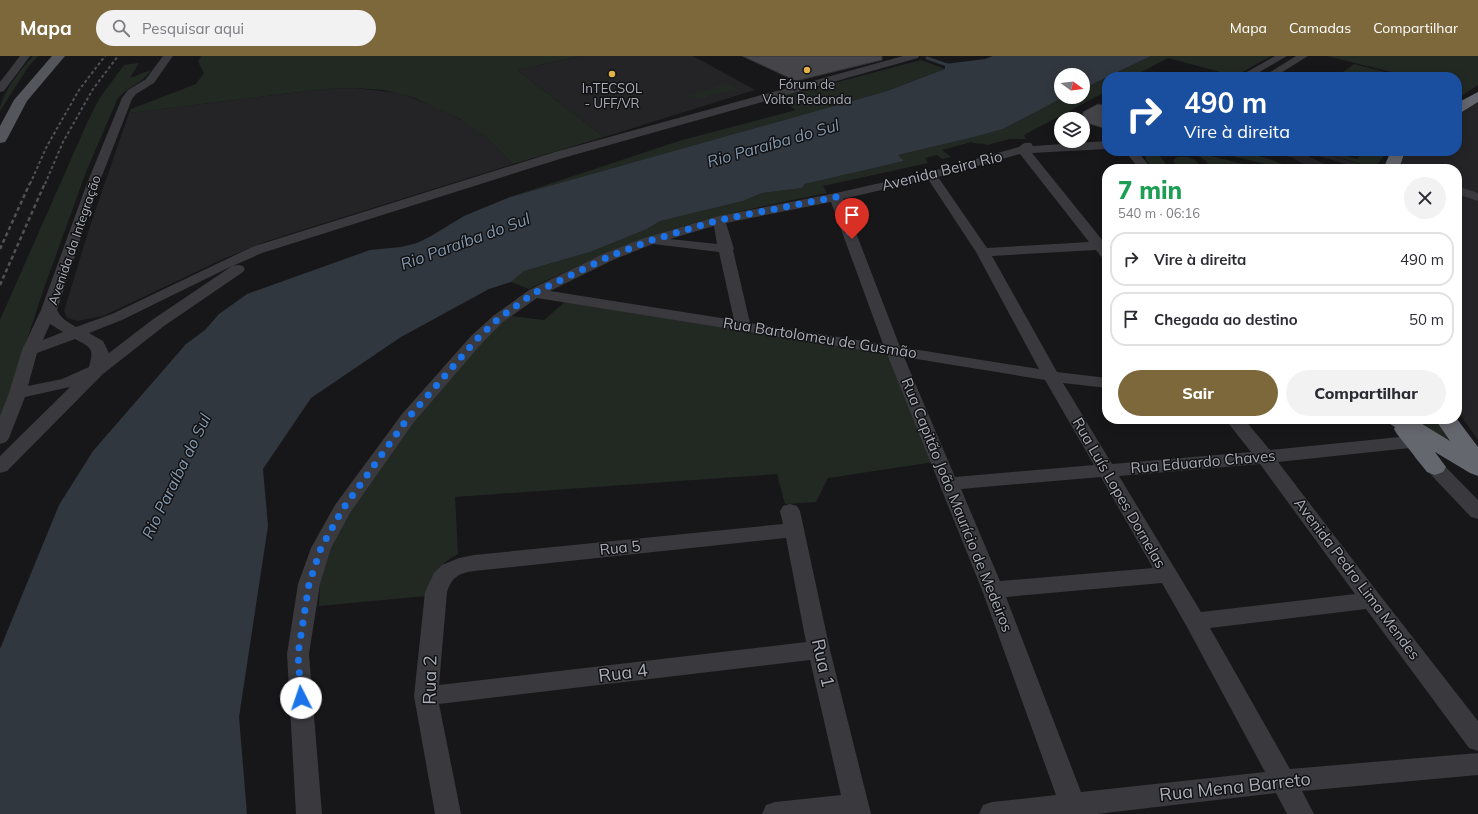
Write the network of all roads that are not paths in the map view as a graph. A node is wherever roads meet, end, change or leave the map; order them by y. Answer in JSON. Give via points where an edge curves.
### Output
{"nodes":[{"id":1,"x":50,"y":56,"type":"edge"},
{"id":2,"x":59,"y":56,"type":"edge"},
{"id":3,"x":168,"y":56,"type":"edge"},
{"id":4,"x":1282,"y":56,"type":"edge"},
{"id":5,"x":1303,"y":56,"type":"edge"},
{"id":6,"x":910,"y":57,"type":"edge"},
{"id":7,"x":31,"y":58,"type":"edge"},
{"id":8,"x":1252,"y":72,"type":"edge"},
{"id":9,"x":1275,"y":72,"type":"edge"},
{"id":10,"x":0,"y":89,"type":"edge"},
{"id":11,"x":1478,"y":96,"type":"edge"},
{"id":12,"x":21,"y":100,"type":"junction"},
{"id":13,"x":1462,"y":106,"type":"edge"},
{"id":14,"x":0,"y":117,"type":"edge"},
{"id":15,"x":0,"y":139,"type":"edge"},
{"id":16,"x":1102,"y":145,"type":"edge"},
{"id":17,"x":1025,"y":148,"type":"junction"},
{"id":18,"x":1135,"y":156,"type":"edge"},
{"id":19,"x":1142,"y":164,"type":"edge"},
{"id":20,"x":931,"y":175,"type":"junction"},
{"id":21,"x":1462,"y":192,"type":"edge"},
{"id":22,"x":836,"y":197,"type":"junction"},
{"id":23,"x":1478,"y":197,"type":"edge"},
{"id":24,"x":719,"y":220,"type":"junction"},
{"id":25,"x":285,"y":241,"type":"junction"},
{"id":26,"x":649,"y":241,"type":"junction"},
{"id":27,"x":1102,"y":245,"type":"edge"},
{"id":28,"x":1102,"y":248,"type":"edge"},
{"id":29,"x":727,"y":250,"type":"junction"},
{"id":30,"x":983,"y":252,"type":"junction"},
{"id":31,"x":534,"y":293,"type":"junction"},
{"id":32,"x":49,"y":310,"type":"junction"},
{"id":33,"x":743,"y":325,"type":"junction"},
{"id":34,"x":75,"y":333,"type":"junction"},
{"id":35,"x":30,"y":350,"type":"junction"},
{"id":36,"x":893,"y":350,"type":"junction"},
{"id":37,"x":97,"y":370,"type":"junction"},
{"id":38,"x":1051,"y":376,"type":"junction"},
{"id":39,"x":1102,"y":382,"type":"edge"},
{"id":40,"x":18,"y":393,"type":"junction"},
{"id":41,"x":1238,"y":424,"type":"edge"},
{"id":42,"x":1392,"y":424,"type":"edge"},
{"id":43,"x":1401,"y":424,"type":"edge"},
{"id":44,"x":1405,"y":424,"type":"edge"},
{"id":45,"x":1450,"y":424,"type":"edge"},
{"id":46,"x":0,"y":438,"type":"edge"},
{"id":47,"x":1410,"y":442,"type":"junction"},
{"id":48,"x":1266,"y":457,"type":"junction"},
{"id":49,"x":1478,"y":464,"type":"edge"},
{"id":50,"x":0,"y":467,"type":"edge"},
{"id":51,"x":1435,"y":467,"type":"junction"},
{"id":52,"x":1478,"y":468,"type":"edge"},
{"id":53,"x":1106,"y":471,"type":"junction"},
{"id":54,"x":949,"y":484,"type":"junction"},
{"id":55,"x":1478,"y":512,"type":"edge"},
{"id":56,"x":792,"y":521,"type":"joint"},
{"id":57,"x":446,"y":570,"type":"joint"},
{"id":58,"x":1167,"y":575,"type":"junction"},
{"id":59,"x":993,"y":590,"type":"junction"},
{"id":60,"x":1371,"y":600,"type":"junction"},
{"id":61,"x":1195,"y":621,"type":"junction"},
{"id":62,"x":820,"y":650,"type":"junction"},
{"id":63,"x":426,"y":696,"type":"junction"},
{"id":64,"x":1478,"y":740,"type":"edge"},
{"id":65,"x":1478,"y":764,"type":"edge"},
{"id":66,"x":1284,"y":781,"type":"junction"},
{"id":67,"x":857,"y":809,"type":"edge"},
{"id":68,"x":1074,"y":809,"type":"edge"},
{"id":69,"x":309,"y":814,"type":"edge"},
{"id":70,"x":448,"y":814,"type":"edge"},
{"id":71,"x":775,"y":814,"type":"edge"},
{"id":72,"x":992,"y":814,"type":"edge"},
{"id":73,"x":1301,"y":814,"type":"edge"}],
"edges":[{"from":1,"to":12,"type":"main road","via":[[33,76]]},
{"from":2,"to":12,"type":"main road"},
{"from":3,"to":32,"type":"street","name":"Avenida da Integração","via":[[150,81],[127,98],[92,186]]},
{"from":4,"to":8,"type":"street"},
{"from":5,"to":9,"type":"street"},
{"from":6,"to":25,"type":"street","via":[[559,155]]},
{"from":7,"to":10,"type":"street"},
{"from":7,"to":14,"type":"main road"},
{"from":11,"to":13,"type":"highway"},
{"from":12,"to":15,"type":"main road"},
{"from":16,"to":17,"type":"street","name":"Avenida Beira Rio"},
{"from":17,"to":20,"type":"street","name":"Avenida Beira Rio"},
{"from":17,"to":27,"type":"street"},
{"from":18,"to":19,"type":"street"},
{"from":20,"to":22,"type":"street","name":"Avenida Beira Rio"},
{"from":20,"to":30,"type":"street","name":"Rua Luís Lopes Dornelas"},
{"from":21,"to":23,"type":"street"},
{"from":22,"to":24,"type":"street","name":"Avenida Beira Rio"},
{"from":22,"to":36,"type":"street","name":"Rua Capitão João Maurício de Medeiros"},
{"from":24,"to":26,"type":"street","name":"Avenida Beira Rio"},
{"from":24,"to":29,"type":"street"},
{"from":25,"to":34,"type":"street","via":[[236,259],[155,300]]},
{"from":25,"to":37,"type":"street","via":[[158,322]]},
{"from":26,"to":29,"type":"street"},
{"from":26,"to":31,"type":"street","name":"Avenida Beira Rio","via":[[608,257]]},
{"from":28,"to":30,"type":"street"},
{"from":29,"to":33,"type":"street"},
{"from":30,"to":38,"type":"street","name":"Rua Luís Lopes Dornelas"},
{"from":31,"to":33,"type":"street","name":"Rua Bartolomeu de Gusmão"},
{"from":31,"to":69,"type":"street","name":"Avenida Beira Rio","via":[[498,319],[477,339],[408,418],[342,510],[321,548],[309,584],[298,654]]},
{"from":32,"to":34,"type":"street","via":[[54,320]]},
{"from":32,"to":35,"type":"street","name":"Avenida da Integração"},
{"from":33,"to":36,"type":"street","name":"Rua Bartolomeu de Gusmão"},
{"from":34,"to":35,"type":"street"},
{"from":34,"to":37,"type":"street","via":[[97,344],[101,353]]},
{"from":35,"to":40,"type":"street","name":"Avenida da Integração"},
{"from":36,"to":38,"type":"street","name":"Rua Bartolomeu de Gusmão"},
{"from":36,"to":54,"type":"street","name":"Rua Capitão João Maurício de Medeiros"},
{"from":37,"to":40,"type":"street","via":[[55,387]]},
{"from":37,"to":50,"type":"street"},
{"from":38,"to":39,"type":"street","name":"Rua Bartolomeu de Gusmão"},
{"from":38,"to":53,"type":"street","name":"Rua Luís Lopes Dornelas"},
{"from":40,"to":46,"type":"street","name":"Avenida da Integração"},
{"from":41,"to":48,"type":"street","name":"Avenida Pedro Lima Mendes"},
{"from":42,"to":47,"type":"street"},
{"from":43,"to":51,"type":"highway"},
{"from":44,"to":52,"type":"highway"},
{"from":45,"to":49,"type":"highway"},
{"from":47,"to":48,"type":"street","name":"Rua Eduardo Chaves"},
{"from":47,"to":51,"type":"street"},
{"from":48,"to":53,"type":"street","name":"Rua Eduardo Chaves"},
{"from":48,"to":60,"type":"street","name":"Avenida Pedro Lima Mendes"},
{"from":51,"to":55,"type":"street"},
{"from":53,"to":54,"type":"street","name":"Rua Eduardo Chaves"},
{"from":53,"to":58,"type":"street","name":"Rua Luís Lopes Dornelas"},
{"from":54,"to":59,"type":"street","name":"Rua Capitão João Maurício de Medeiros"},
{"from":56,"to":57,"type":"street","name":"Rua 5","via":[[458,565]]},
{"from":56,"to":62,"type":"street","name":"Rua 1"},
{"from":57,"to":63,"type":"street","name":"Rua 2","via":[[436,592]]},
{"from":58,"to":59,"type":"street"},
{"from":58,"to":61,"type":"street","name":"Rua Luís Lopes Dornelas"},
{"from":59,"to":68,"type":"street","name":"Rua Capitão João Maurício de Medeiros"},
{"from":60,"to":61,"type":"street"},
{"from":60,"to":64,"type":"street","name":"Avenida Pedro Lima Mendes"},
{"from":61,"to":66,"type":"street","name":"Rua Luís Lopes Dornelas"},
{"from":62,"to":63,"type":"street","name":"Rua 4"},
{"from":62,"to":67,"type":"street","name":"Rua 1"},
{"from":63,"to":70,"type":"street","name":"Rua 2"},
{"from":65,"to":66,"type":"street","name":"Rua Mena Barreto"},
{"from":66,"to":68,"type":"street","name":"Rua Mena Barreto"},
{"from":66,"to":73,"type":"street","name":"Rua Luís Lopes Dornelas"},
{"from":67,"to":71,"type":"street"},
{"from":68,"to":72,"type":"street","name":"Rua Mena Barreto"}]}
